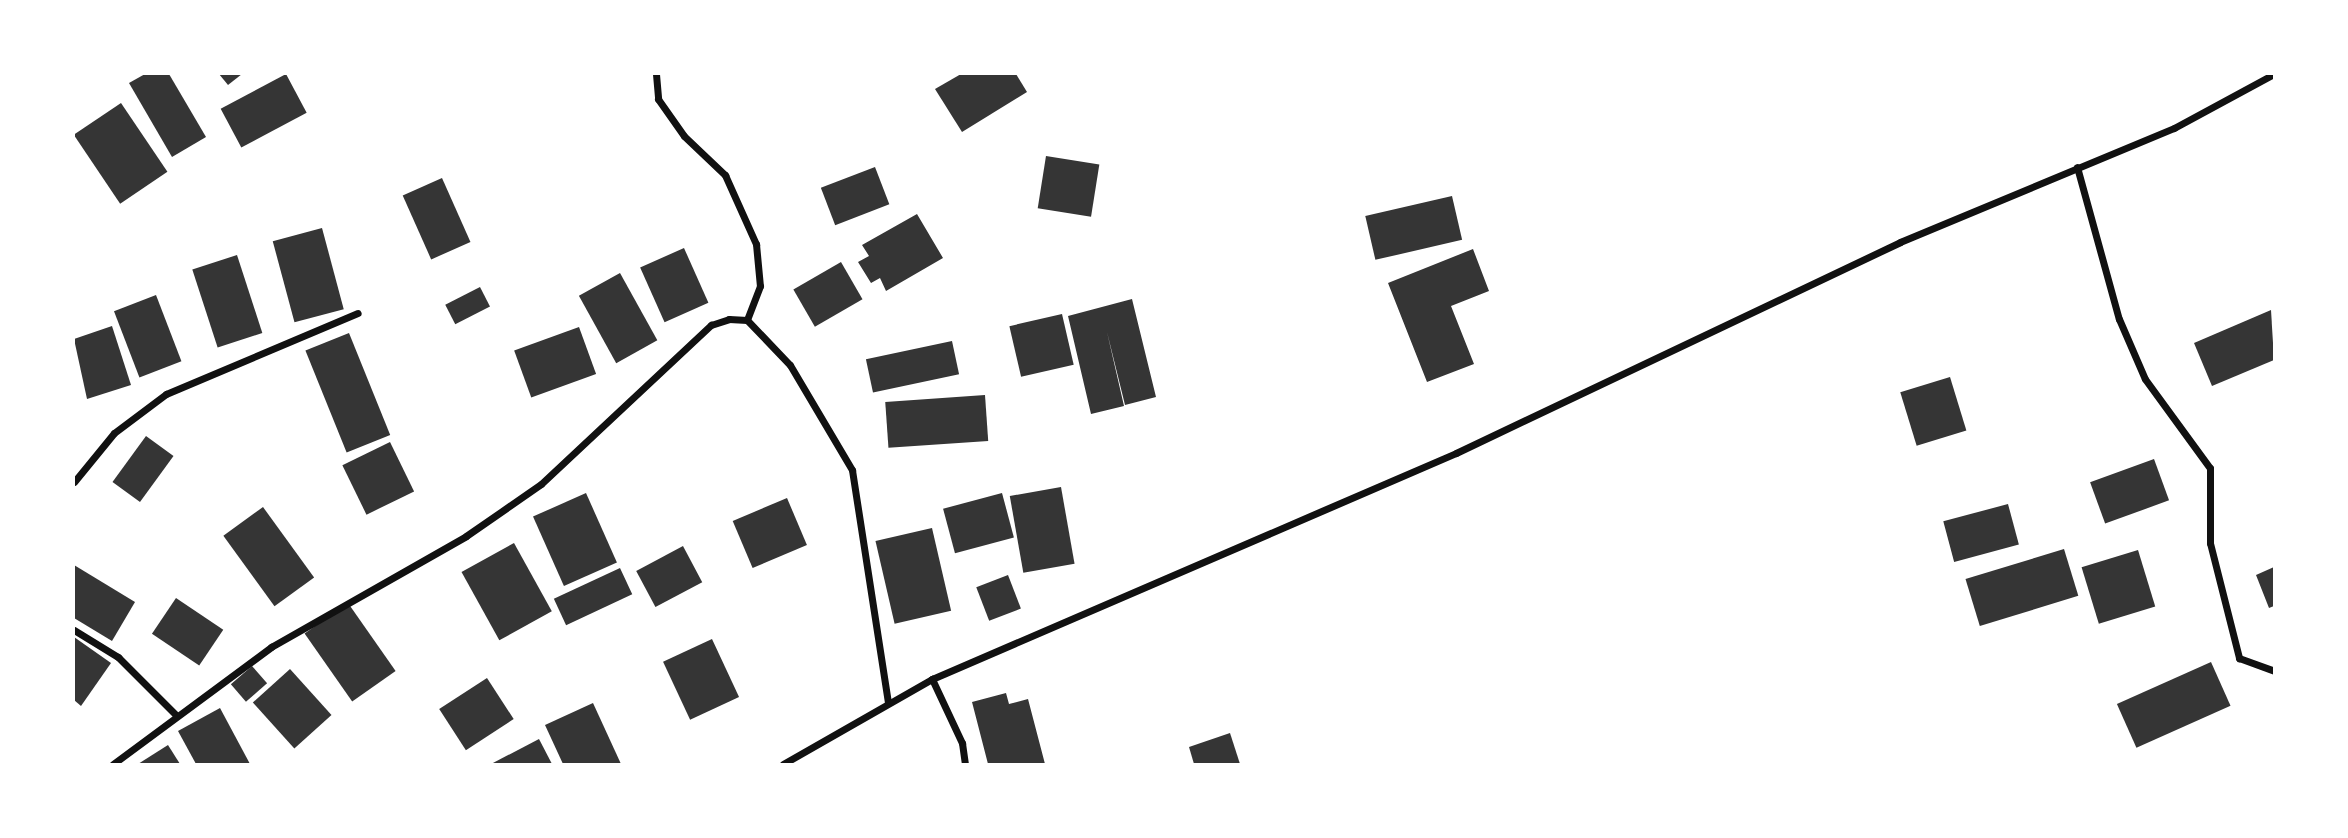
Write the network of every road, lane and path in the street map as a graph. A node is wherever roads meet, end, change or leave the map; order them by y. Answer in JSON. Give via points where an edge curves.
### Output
{"nodes":[{"id":1,"x":656,"y":74,"type":"edge"},
{"id":2,"x":2274,"y":74,"type":"edge"},
{"id":3,"x":2077,"y":167,"type":"junction"},
{"id":4,"x":358,"y":313,"type":"dead end"},
{"id":5,"x":747,"y":320,"type":"junction"},
{"id":6,"x":74,"y":482,"type":"edge"},
{"id":7,"x":74,"y":630,"type":"edge"},
{"id":8,"x":2274,"y":671,"type":"edge"},
{"id":9,"x":932,"y":679,"type":"junction"},
{"id":10,"x":888,"y":702,"type":"junction"},
{"id":11,"x":176,"y":715,"type":"junction"},
{"id":12,"x":113,"y":765,"type":"edge"},
{"id":13,"x":783,"y":765,"type":"edge"},
{"id":14,"x":965,"y":765,"type":"edge"}],
"edges":[{"from":1,"to":5,"type":"street","via":[[658,99],[684,136],[725,175],[756,244],[760,286]]},
{"from":2,"to":3,"type":"street","via":[[2174,128]]},
{"from":3,"to":8,"type":"street","via":[[2119,319],[2145,379],[2210,468],[2210,543],[2239,658]]},
{"from":3,"to":9,"type":"street","via":[[1900,242],[1457,453]]},
{"from":4,"to":6,"type":"street","via":[[166,394],[114,433]]},
{"from":5,"to":10,"type":"street","via":[[790,365],[852,470]]},
{"from":5,"to":11,"type":"street","via":[[729,319],[712,325],[541,484],[466,536],[271,647]]},
{"from":7,"to":11,"type":"street","via":[[118,657]]},
{"from":9,"to":10,"type":"street"},
{"from":9,"to":14,"type":"street","via":[[962,743]]},
{"from":10,"to":13,"type":"street"},
{"from":11,"to":12,"type":"street"}]}
